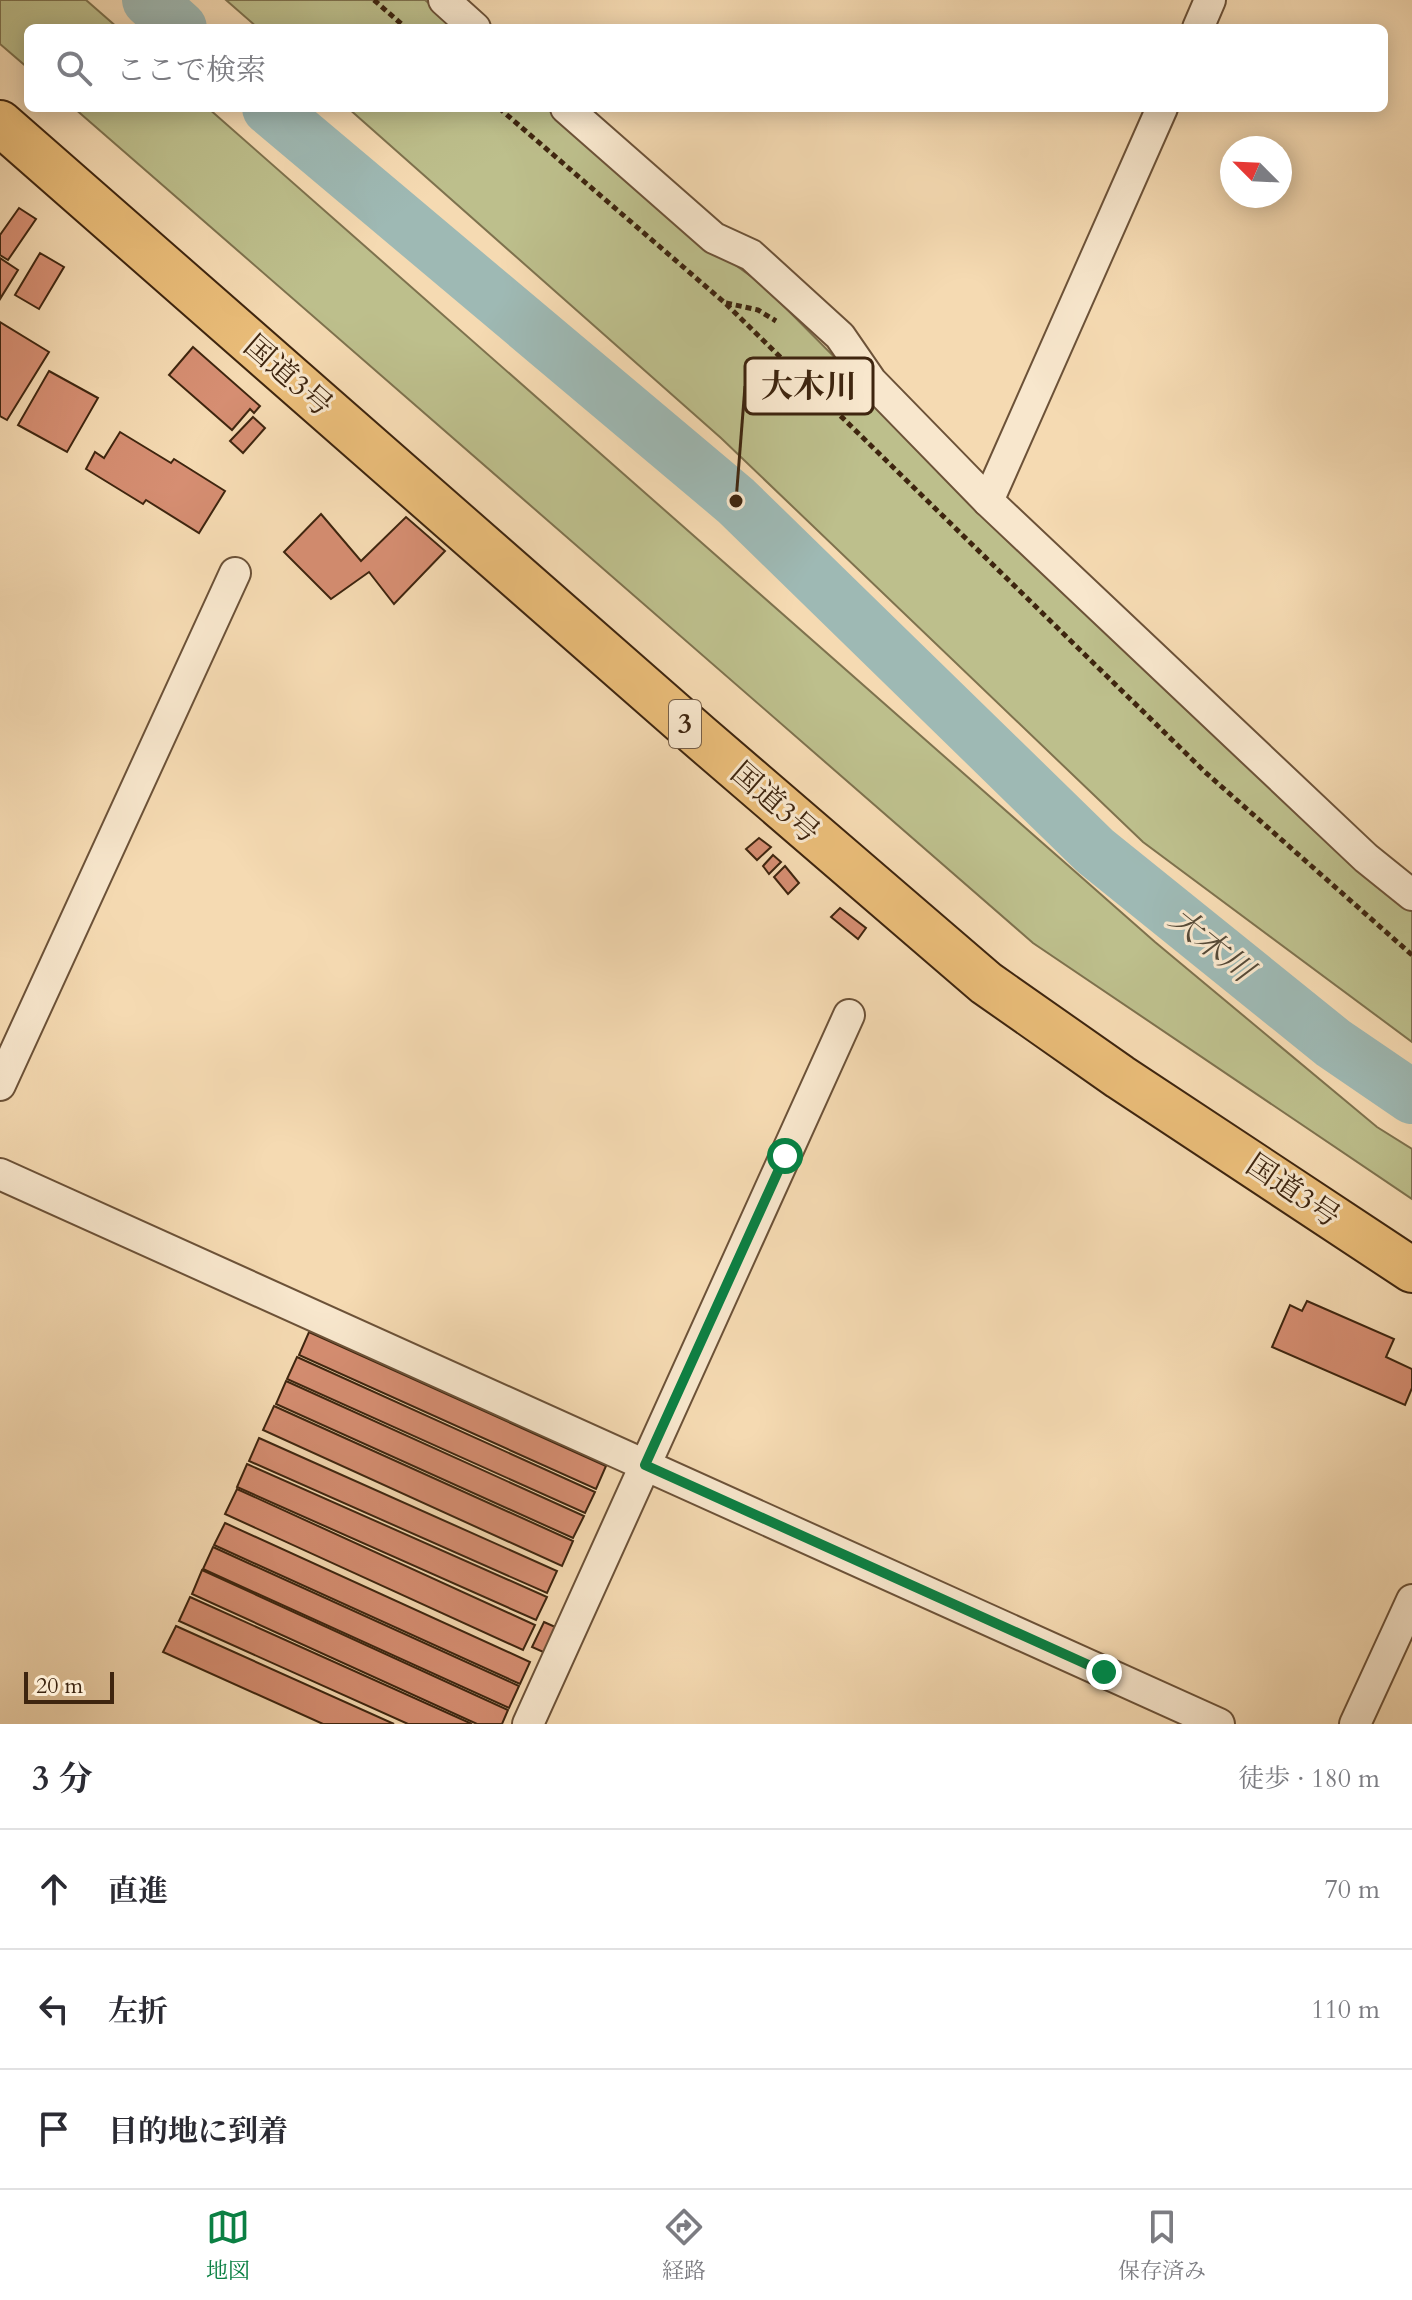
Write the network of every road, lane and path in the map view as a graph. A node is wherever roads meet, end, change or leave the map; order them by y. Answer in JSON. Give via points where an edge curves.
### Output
{"nodes":[{"id":1,"x":374,"y":0,"type":"edge"},
{"id":2,"x":444,"y":0,"type":"edge"},
{"id":3,"x":1210,"y":0,"type":"edge"},
{"id":4,"x":401,"y":24,"type":"edge"},
{"id":5,"x":471,"y":24,"type":"edge"},
{"id":6,"x":1200,"y":24,"type":"edge"},
{"id":7,"x":504,"y":112,"type":"edge"},
{"id":8,"x":571,"y":112,"type":"edge"},
{"id":9,"x":1160,"y":112,"type":"edge"},
{"id":10,"x":0,"y":123,"type":"edge"},
{"id":11,"x":988,"y":501,"type":"junction"},
{"id":12,"x":235,"y":573,"type":"dead end"},
{"id":13,"x":1412,"y":895,"type":"edge"},
{"id":14,"x":1412,"y":955,"type":"edge"},
{"id":15,"x":849,"y":1015,"type":"dead end"},
{"id":16,"x":0,"y":1085,"type":"edge"},
{"id":17,"x":0,"y":1174,"type":"edge"},
{"id":18,"x":1412,"y":1270,"type":"edge"},
{"id":19,"x":645,"y":1465,"type":"junction"},
{"id":20,"x":1412,"y":1600,"type":"edge"},
{"id":21,"x":528,"y":1724,"type":"edge"},
{"id":22,"x":1219,"y":1724,"type":"edge"},
{"id":23,"x":1355,"y":1724,"type":"edge"}],
"edges":[{"from":1,"to":4,"type":"path"},
{"from":2,"to":5,"type":"street"},
{"from":3,"to":6,"type":"street"},
{"from":7,"to":14,"type":"path","via":[[725,303],[1205,772]]},
{"from":8,"to":11,"type":"street","via":[[714,238],[751,255],[840,336],[871,381]]},
{"from":9,"to":11,"type":"street"},
{"from":10,"to":18,"type":"highway","name":"国道3号","number":"3","via":[[986,983]]},
{"from":11,"to":13,"type":"street","via":[[1366,858]]},
{"from":12,"to":16,"type":"street"},
{"from":15,"to":19,"type":"street"},
{"from":17,"to":19,"type":"street"},
{"from":19,"to":21,"type":"street"},
{"from":19,"to":22,"type":"street"},
{"from":20,"to":23,"type":"street"}]}
